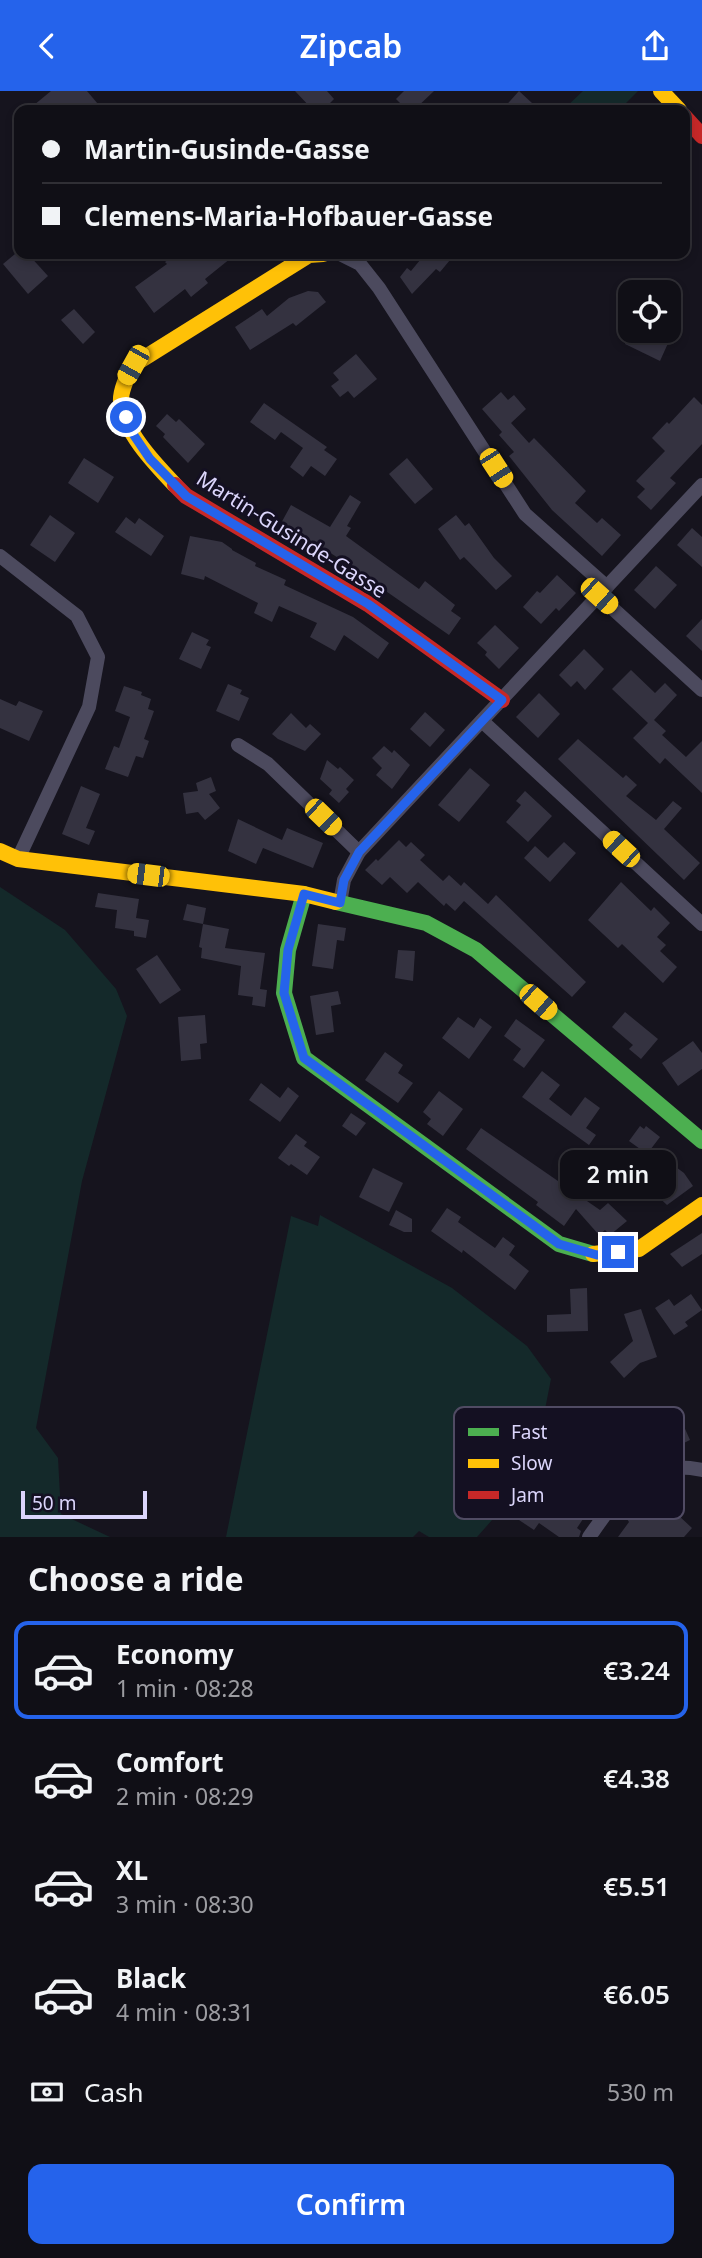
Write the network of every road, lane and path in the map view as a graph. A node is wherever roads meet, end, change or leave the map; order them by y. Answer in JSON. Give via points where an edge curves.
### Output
{"nodes":[{"id":1,"x":661,"y":91,"type":"edge"},
{"id":2,"x":674,"y":105,"type":"edge"},
{"id":3,"x":690,"y":123,"type":"edge"},
{"id":4,"x":702,"y":136,"type":"edge"},
{"id":5,"x":303,"y":259,"type":"edge"},
{"id":6,"x":350,"y":259,"type":"edge"},
{"id":7,"x":702,"y":485,"type":"edge"},
{"id":8,"x":0,"y":556,"type":"edge"},
{"id":9,"x":603,"y":592,"type":"junction"},
{"id":10,"x":702,"y":690,"type":"edge"},
{"id":11,"x":502,"y":700,"type":"junction"},
{"id":12,"x":482,"y":721,"type":"junction"},
{"id":13,"x":238,"y":745,"type":"dead end"},
{"id":14,"x":0,"y":851,"type":"edge"},
{"id":15,"x":359,"y":852,"type":"junction"},
{"id":16,"x":18,"y":859,"type":"junction"},
{"id":17,"x":304,"y":894,"type":"junction"},
{"id":18,"x":340,"y":903,"type":"junction"},
{"id":19,"x":702,"y":924,"type":"edge"},
{"id":20,"x":702,"y":1142,"type":"edge"},
{"id":21,"x":702,"y":1205,"type":"edge"},
{"id":22,"x":684,"y":1467,"type":"edge"},
{"id":23,"x":702,"y":1470,"type":"edge"},
{"id":24,"x":603,"y":1519,"type":"edge"},
{"id":25,"x":589,"y":1537,"type":"edge"}],
"edges":[{"from":1,"to":2,"type":"street"},
{"from":3,"to":4,"type":"street"},
{"from":5,"to":11,"type":"street","name":"Martin-Gusinde-Gasse","via":[[133,365],[121,402],[131,431],[150,459],[186,496],[368,604]]},
{"from":6,"to":9,"type":"street","via":[[360,264],[379,288],[525,514]]},
{"from":7,"to":9,"type":"street"},
{"from":8,"to":16,"type":"street","via":[[76,616],[98,657],[89,707]]},
{"from":9,"to":10,"type":"street"},
{"from":9,"to":11,"type":"street"},
{"from":11,"to":12,"type":"street"},
{"from":12,"to":15,"type":"street"},
{"from":12,"to":19,"type":"street"},
{"from":13,"to":15,"type":"street","via":[[268,764]]},
{"from":14,"to":16,"type":"street"},
{"from":15,"to":18,"type":"street","via":[[344,880]]},
{"from":16,"to":17,"type":"street"},
{"from":17,"to":18,"type":"street"},
{"from":17,"to":21,"type":"street","via":[[288,950],[284,993],[304,1058],[559,1244],[597,1255],[639,1249]]},
{"from":18,"to":20,"type":"street","via":[[426,923],[476,950]]},
{"from":22,"to":23,"type":"street"},
{"from":24,"to":25,"type":"street"}]}
